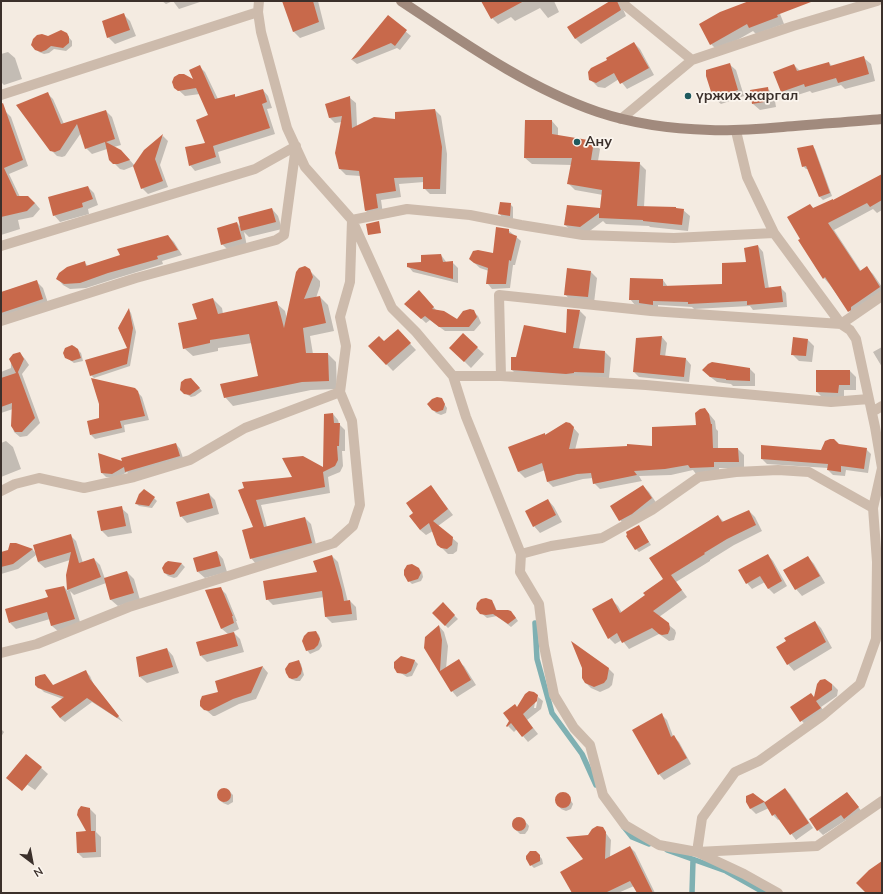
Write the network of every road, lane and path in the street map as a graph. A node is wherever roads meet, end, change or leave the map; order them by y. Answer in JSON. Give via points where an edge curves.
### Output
{"nodes":[{"id":1,"x":259,"y":1,"type":"edge"},
{"id":2,"x":401,"y":1,"type":"edge"},
{"id":3,"x":636,"y":1,"type":"edge"},
{"id":4,"x":877,"y":1,"type":"edge"},
{"id":5,"x":625,"y":3,"type":"edge"},
{"id":6,"x":258,"y":12,"type":"junction"},
{"id":7,"x":692,"y":60,"type":"junction"},
{"id":8,"x":1,"y":95,"type":"edge"},
{"id":9,"x":621,"y":119,"type":"junction"},
{"id":10,"x":882,"y":119,"type":"edge"},
{"id":11,"x":736,"y":130,"type":"junction"},
{"id":12,"x":296,"y":146,"type":"junction"},
{"id":13,"x":352,"y":220,"type":"junction"},
{"id":14,"x":774,"y":233,"type":"junction"},
{"id":15,"x":1,"y":246,"type":"edge"},
{"id":16,"x":882,"y":296,"type":"edge"},
{"id":17,"x":1,"y":321,"type":"edge"},
{"id":18,"x":841,"y":324,"type":"junction"},
{"id":19,"x":453,"y":376,"type":"junction"},
{"id":20,"x":501,"y":376,"type":"junction"},
{"id":21,"x":340,"y":392,"type":"junction"},
{"id":22,"x":869,"y":399,"type":"junction"},
{"id":23,"x":882,"y":406,"type":"edge"},
{"id":24,"x":872,"y":412,"type":"junction"},
{"id":25,"x":882,"y":468,"type":"edge"},
{"id":26,"x":1,"y":491,"type":"edge"},
{"id":27,"x":873,"y":508,"type":"junction"},
{"id":28,"x":521,"y":554,"type":"junction"},
{"id":29,"x":1,"y":653,"type":"edge"},
{"id":30,"x":882,"y":801,"type":"edge"},
{"id":31,"x":697,"y":852,"type":"junction"},
{"id":32,"x":778,"y":893,"type":"edge"}],
"edges":[{"from":1,"to":6,"type":"street"},
{"from":2,"to":9,"type":"main road","via":[[516,74],[577,104]]},
{"from":3,"to":5,"type":"street"},
{"from":4,"to":7,"type":"street"},
{"from":5,"to":7,"type":"street"},
{"from":6,"to":8,"type":"street"},
{"from":6,"to":12,"type":"street","via":[[287,128]]},
{"from":7,"to":9,"type":"street"},
{"from":9,"to":11,"type":"main road","via":[[680,128]]},
{"from":10,"to":11,"type":"main road"},
{"from":11,"to":14,"type":"street","via":[[747,176]]},
{"from":12,"to":13,"type":"street","via":[[305,167]]},
{"from":12,"to":15,"type":"street","via":[[255,169]]},
{"from":12,"to":17,"type":"street","via":[[284,235],[276,240],[136,278]]},
{"from":13,"to":14,"type":"street","via":[[407,208],[470,215],[583,235],[674,238]]},
{"from":13,"to":19,"type":"street","via":[[392,308]]},
{"from":13,"to":21,"type":"street","via":[[350,282],[340,317],[346,346]]},
{"from":14,"to":18,"type":"street"},
{"from":16,"to":18,"type":"street"},
{"from":18,"to":20,"type":"street","via":[[651,311],[499,295]]},
{"from":18,"to":22,"type":"street","via":[[850,330],[856,339]]},
{"from":19,"to":20,"type":"street"},
{"from":19,"to":28,"type":"street","via":[[466,417]]},
{"from":20,"to":22,"type":"street","via":[[646,385],[831,402]]},
{"from":21,"to":26,"type":"street","via":[[245,428],[190,460],[84,488],[39,478],[15,484]]},
{"from":21,"to":29,"type":"street","via":[[352,421],[360,505],[353,526],[334,543],[129,607],[37,644]]},
{"from":22,"to":24,"type":"street"},
{"from":23,"to":24,"type":"street"},
{"from":24,"to":25,"type":"street"},
{"from":25,"to":27,"type":"street"},
{"from":27,"to":28,"type":"street","via":[[809,472],[736,472],[699,477],[652,510],[602,538],[551,546]]},
{"from":27,"to":31,"type":"street","via":[[877,562],[876,639],[860,684],[822,716],[759,761],[735,772],[702,818]]},
{"from":28,"to":31,"type":"street","via":[[520,572],[539,604],[554,695],[574,728],[590,745],[603,795],[625,826],[659,845]]},
{"from":30,"to":31,"type":"street","via":[[818,846]]},
{"from":31,"to":32,"type":"street"}]}
